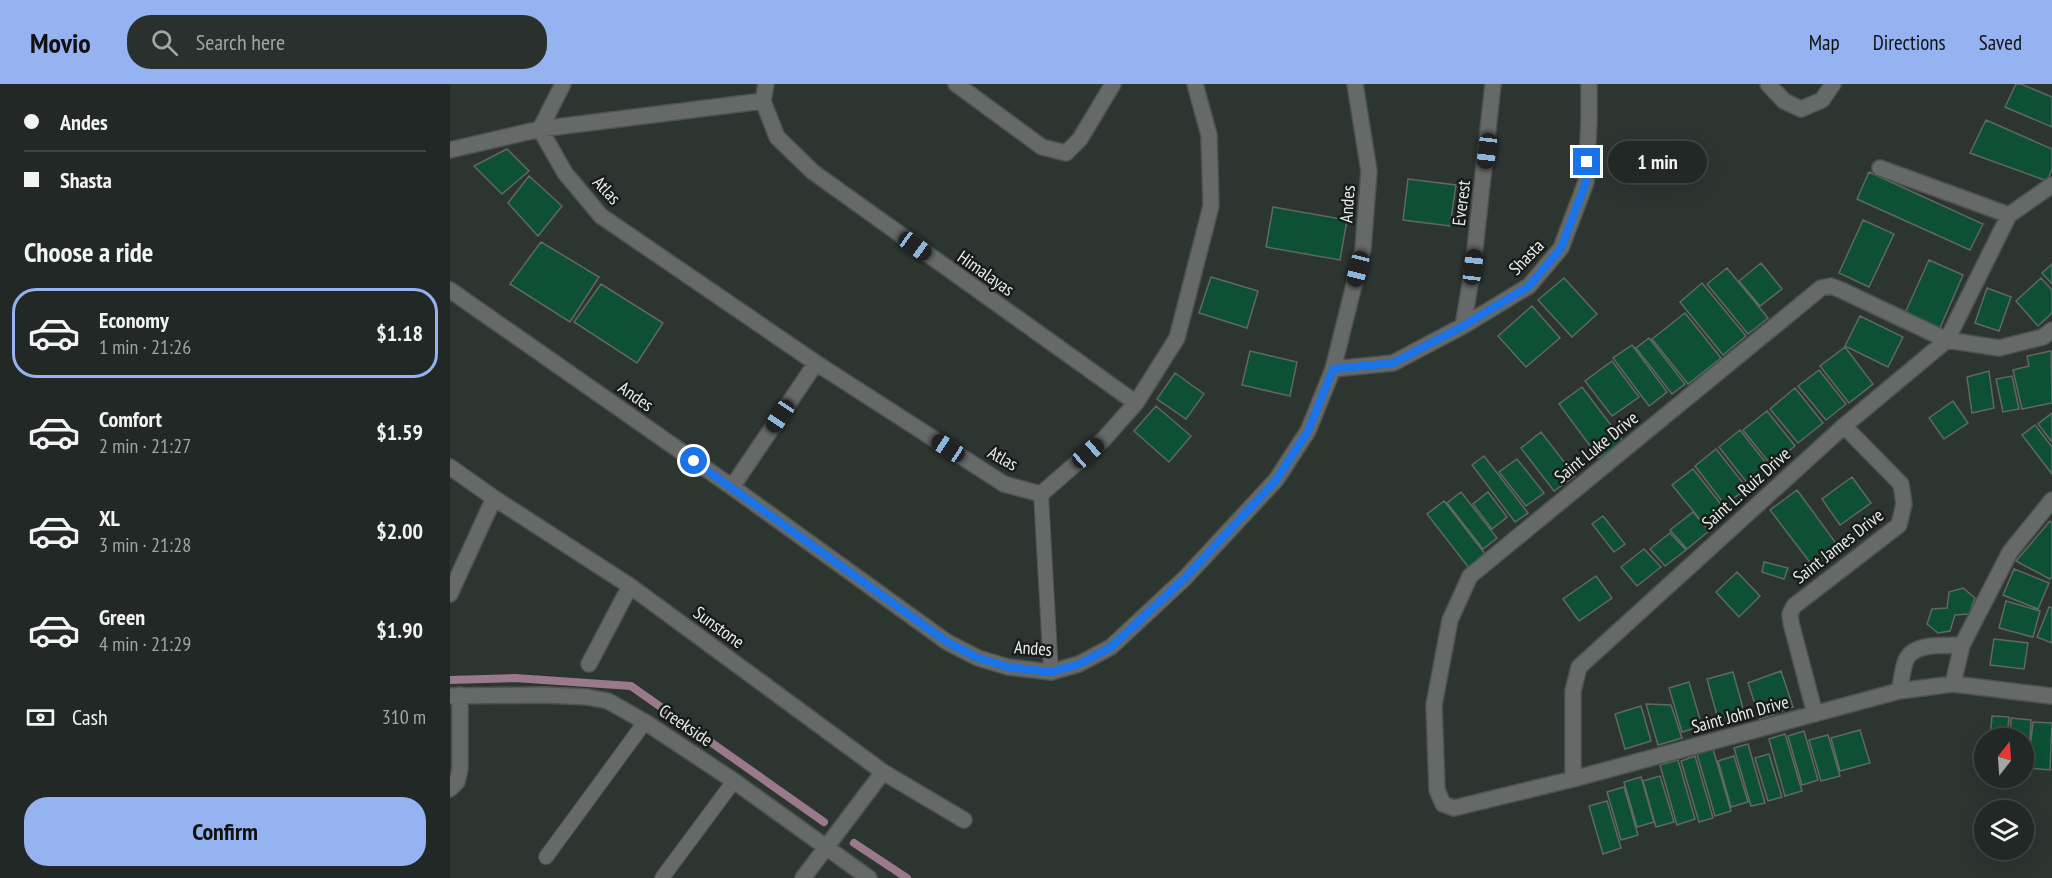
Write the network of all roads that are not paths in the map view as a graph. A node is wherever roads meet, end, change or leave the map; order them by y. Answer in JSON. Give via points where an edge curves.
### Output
{"nodes":[{"id":1,"x":563,"y":84,"type":"edge"},
{"id":2,"x":766,"y":84,"type":"edge"},
{"id":3,"x":956,"y":84,"type":"edge"},
{"id":4,"x":1113,"y":84,"type":"edge"},
{"id":5,"x":1195,"y":84,"type":"edge"},
{"id":6,"x":1355,"y":84,"type":"edge"},
{"id":7,"x":1493,"y":84,"type":"edge"},
{"id":8,"x":1589,"y":84,"type":"edge"},
{"id":9,"x":1768,"y":84,"type":"edge"},
{"id":10,"x":1833,"y":84,"type":"edge"},
{"id":11,"x":763,"y":101,"type":"junction"},
{"id":12,"x":540,"y":129,"type":"junction"},
{"id":13,"x":450,"y":150,"type":"edge"},
{"id":14,"x":1880,"y":168,"type":"dead end"},
{"id":15,"x":2052,"y":184,"type":"edge"},
{"id":16,"x":2009,"y":215,"type":"junction"},
{"id":17,"x":450,"y":290,"type":"edge"},
{"id":18,"x":1463,"y":326,"type":"junction"},
{"id":19,"x":2052,"y":330,"type":"edge"},
{"id":20,"x":1947,"y":340,"type":"junction"},
{"id":21,"x":816,"y":363,"type":"junction"},
{"id":22,"x":1333,"y":369,"type":"junction"},
{"id":23,"x":1136,"y":403,"type":"junction"},
{"id":24,"x":1844,"y":426,"type":"junction"},
{"id":25,"x":450,"y":466,"type":"edge"},
{"id":26,"x":732,"y":487,"type":"junction"},
{"id":27,"x":1041,"y":494,"type":"junction"},
{"id":28,"x":495,"y":498,"type":"junction"},
{"id":29,"x":2052,"y":500,"type":"edge"},
{"id":30,"x":630,"y":586,"type":"junction"},
{"id":31,"x":450,"y":594,"type":"edge"},
{"id":32,"x":1962,"y":645,"type":"junction"},
{"id":33,"x":589,"y":664,"type":"dead end"},
{"id":34,"x":1051,"y":672,"type":"junction"},
{"id":35,"x":1953,"y":684,"type":"junction"},
{"id":36,"x":1899,"y":691,"type":"junction"},
{"id":37,"x":455,"y":696,"type":"edge"},
{"id":38,"x":2052,"y":696,"type":"edge"},
{"id":39,"x":1815,"y":714,"type":"junction"},
{"id":40,"x":645,"y":722,"type":"junction"},
{"id":41,"x":883,"y":772,"type":"junction"},
{"id":42,"x":1573,"y":779,"type":"junction"},
{"id":43,"x":734,"y":781,"type":"junction"},
{"id":44,"x":450,"y":789,"type":"edge"},
{"id":45,"x":1443,"y":804,"type":"joint"},
{"id":46,"x":964,"y":820,"type":"dead end"},
{"id":47,"x":826,"y":847,"type":"junction"},
{"id":48,"x":546,"y":857,"type":"dead end"},
{"id":49,"x":662,"y":878,"type":"edge"},
{"id":50,"x":803,"y":878,"type":"edge"},
{"id":51,"x":869,"y":878,"type":"edge"}],
"edges":[{"from":1,"to":12,"type":"street"},
{"from":2,"to":11,"type":"street"},
{"from":3,"to":4,"type":"street","via":[[1042,147],[1066,153],[1080,139]]},
{"from":5,"to":23,"type":"street","via":[[1209,135],[1210,206],[1177,338]]},
{"from":6,"to":22,"type":"street","name":"Andes","via":[[1369,171],[1363,249]]},
{"from":7,"to":18,"type":"street","name":"Everest"},
{"from":8,"to":18,"type":"street","name":"Shasta","via":[[1586,182],[1561,248],[1529,286]]},
{"from":9,"to":10,"type":"street","via":[[1784,101],[1801,109],[1821,100]]},
{"from":11,"to":12,"type":"street"},
{"from":11,"to":23,"type":"street","name":"Himalayas","via":[[777,137],[813,172]]},
{"from":12,"to":13,"type":"street"},
{"from":12,"to":21,"type":"street","name":"Atlas","via":[[565,172],[602,216]]},
{"from":14,"to":16,"type":"street"},
{"from":15,"to":16,"type":"street"},
{"from":16,"to":20,"type":"street"},
{"from":17,"to":26,"type":"street","name":"Andes"},
{"from":18,"to":22,"type":"street","name":"Shasta","via":[[1393,363]]},
{"from":19,"to":20,"type":"street","via":[[2043,337],[1999,348]]},
{"from":20,"to":24,"type":"street","name":"Saint L. Ruiz Drive"},
{"from":20,"to":45,"type":"street","name":"Saint Luke Drive","via":[[1841,290],[1821,288],[1470,576],[1450,620],[1434,705],[1437,790]]},
{"from":21,"to":26,"type":"street"},
{"from":21,"to":27,"type":"street","name":"Atlas","via":[[1004,484]]},
{"from":22,"to":34,"type":"street","name":"Andes","via":[[1308,431],[1276,480],[1185,578],[1111,647],[1079,664]]},
{"from":23,"to":27,"type":"street","via":[[1103,440]]},
{"from":24,"to":39,"type":"street","name":"Saint James Drive","via":[[1901,484],[1904,504],[1899,525],[1794,606],[1790,614]]},
{"from":24,"to":42,"type":"street","name":"Saint L. Ruiz Drive","via":[[1579,667],[1573,691]]},
{"from":25,"to":28,"type":"street","name":"Sunstone"},
{"from":26,"to":34,"type":"street","name":"Andes","via":[[947,642],[978,658],[1008,667]]},
{"from":27,"to":34,"type":"lane"},
{"from":28,"to":30,"type":"street","name":"Sunstone"},
{"from":28,"to":31,"type":"street"},
{"from":29,"to":32,"type":"street","via":[[2010,552]]},
{"from":30,"to":33,"type":"street"},
{"from":30,"to":41,"type":"street","name":"Sunstone"},
{"from":32,"to":35,"type":"street"},
{"from":32,"to":36,"type":"street","via":[[1919,648],[1911,653]]},
{"from":35,"to":36,"type":"street","name":"Saint John Drive"},
{"from":35,"to":38,"type":"street","name":"Saint John Drive"},
{"from":36,"to":39,"type":"street","name":"Saint John Drive"},
{"from":37,"to":40,"type":"street","name":"Creekside","via":[[594,698],[615,704]]},
{"from":37,"to":44,"type":"street","via":[[460,769],[457,782]]},
{"from":39,"to":42,"type":"street","name":"Saint John Drive"},
{"from":40,"to":43,"type":"street","name":"Creekside"},
{"from":40,"to":48,"type":"lane"},
{"from":41,"to":46,"type":"street","name":"Sunstone"},
{"from":41,"to":47,"type":"street"},
{"from":42,"to":45,"type":"street","name":"Saint John Drive","via":[[1454,808]]},
{"from":43,"to":47,"type":"street","name":"Creekside"},
{"from":43,"to":49,"type":"lane"},
{"from":47,"to":50,"type":"street"},
{"from":47,"to":51,"type":"street","name":"Creekside"}]}
